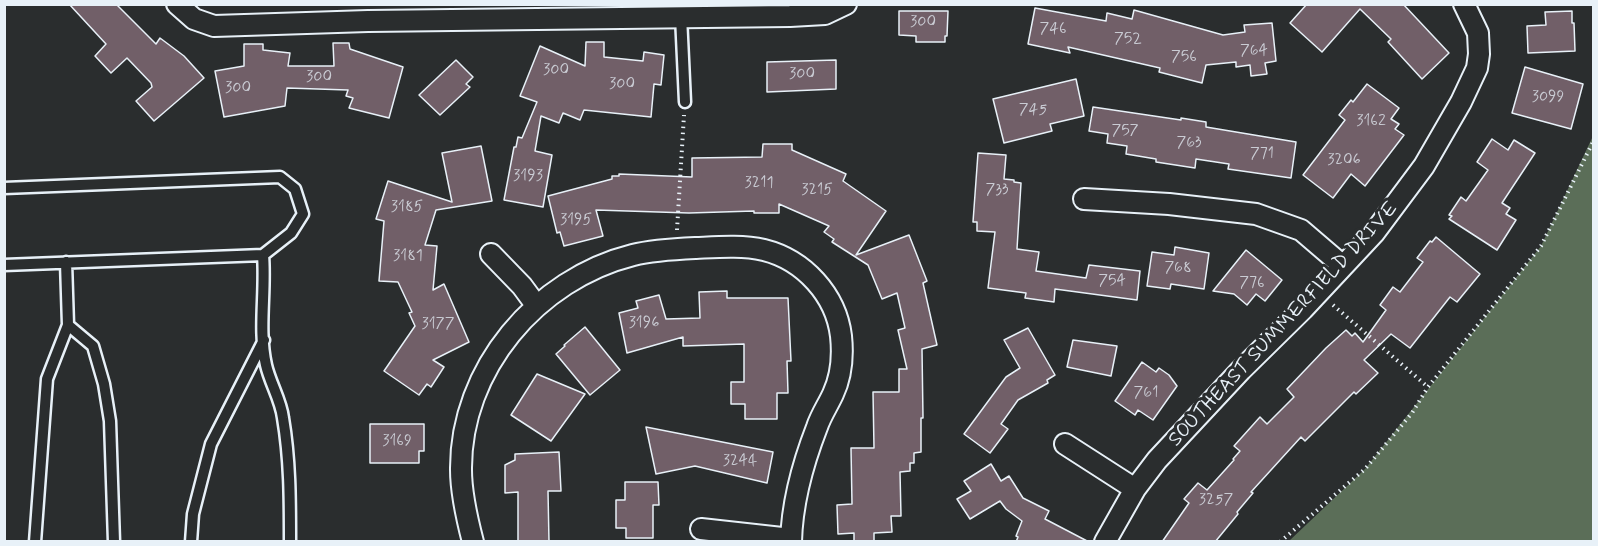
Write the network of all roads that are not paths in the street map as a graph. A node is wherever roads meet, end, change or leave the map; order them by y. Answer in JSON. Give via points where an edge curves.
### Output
{"nodes":[{"id":1,"x":177,"y":4,"type":"edge"},
{"id":2,"x":846,"y":4,"type":"edge"},
{"id":3,"x":1464,"y":4,"type":"edge"},
{"id":4,"x":582,"y":11,"type":"edge"},
{"id":5,"x":369,"y":13,"type":"edge"},
{"id":6,"x":681,"y":16,"type":"junction"},
{"id":7,"x":685,"y":102,"type":"road end"},
{"id":8,"x":4,"y":188,"type":"edge"},
{"id":9,"x":1084,"y":199,"type":"dead end"},
{"id":10,"x":491,"y":254,"type":"dead end"},
{"id":11,"x":263,"y":255,"type":"junction"},
{"id":12,"x":66,"y":262,"type":"junction"},
{"id":13,"x":4,"y":265,"type":"edge"},
{"id":14,"x":1343,"y":266,"type":"junction"},
{"id":15,"x":536,"y":305,"type":"junction"},
{"id":16,"x":68,"y":325,"type":"junction"},
{"id":17,"x":264,"y":340,"type":"junction"},
{"id":18,"x":1065,"y":444,"type":"dead end"},
{"id":19,"x":1135,"y":489,"type":"junction"},
{"id":20,"x":701,"y":529,"type":"dead end"},
{"id":21,"x":791,"y":540,"type":"edge"},
{"id":22,"x":35,"y":542,"type":"edge"},
{"id":23,"x":114,"y":542,"type":"edge"},
{"id":24,"x":191,"y":542,"type":"edge"},
{"id":25,"x":290,"y":542,"type":"edge"},
{"id":26,"x":473,"y":542,"type":"edge"},
{"id":27,"x":1105,"y":542,"type":"edge"}],
"edges":[{"from":1,"to":5,"type":"street","via":[[194,19],[214,26]]},
{"from":2,"to":6,"type":"street","via":[[825,14]]},
{"from":3,"to":14,"type":"street","name":"SOUTHEAST SUMMERFIELD DRIVE","via":[[1478,33],[1479,54],[1465,94],[1402,198]]},
{"from":4,"to":5,"type":"street"},
{"from":4,"to":6,"type":"street"},
{"from":6,"to":7,"type":"lane"},
{"from":8,"to":11,"type":"lane","via":[[280,177],[296,189],[303,214],[291,234]]},
{"from":9,"to":14,"type":"street","via":[[1256,214],[1301,230]]},
{"from":10,"to":15,"type":"street"},
{"from":11,"to":12,"type":"lane"},
{"from":11,"to":17,"type":"lane"},
{"from":12,"to":13,"type":"lane"},
{"from":12,"to":16,"type":"lane"},
{"from":14,"to":19,"type":"street","name":"SOUTHEAST SUMMERFIELD DRIVE","via":[[1157,460]]},
{"from":15,"to":21,"type":"street","via":[[595,268],[636,254],[729,246],[779,255],[802,268],[830,301],[841,337],[841,364],[806,457]]},
{"from":15,"to":26,"type":"street","via":[[502,345],[482,378],[473,403],[461,468]]},
{"from":16,"to":22,"type":"lane","via":[[47,379]]},
{"from":16,"to":23,"type":"lane","via":[[93,346],[104,384],[110,421]]},
{"from":17,"to":24,"type":"lane","via":[[211,444],[192,514]]},
{"from":17,"to":25,"type":"lane","via":[[266,365],[283,416]]},
{"from":18,"to":19,"type":"street"},
{"from":19,"to":27,"type":"street","name":"SOUTHEAST SUMMERFIELD DRIVE"},
{"from":20,"to":21,"type":"street"}]}
